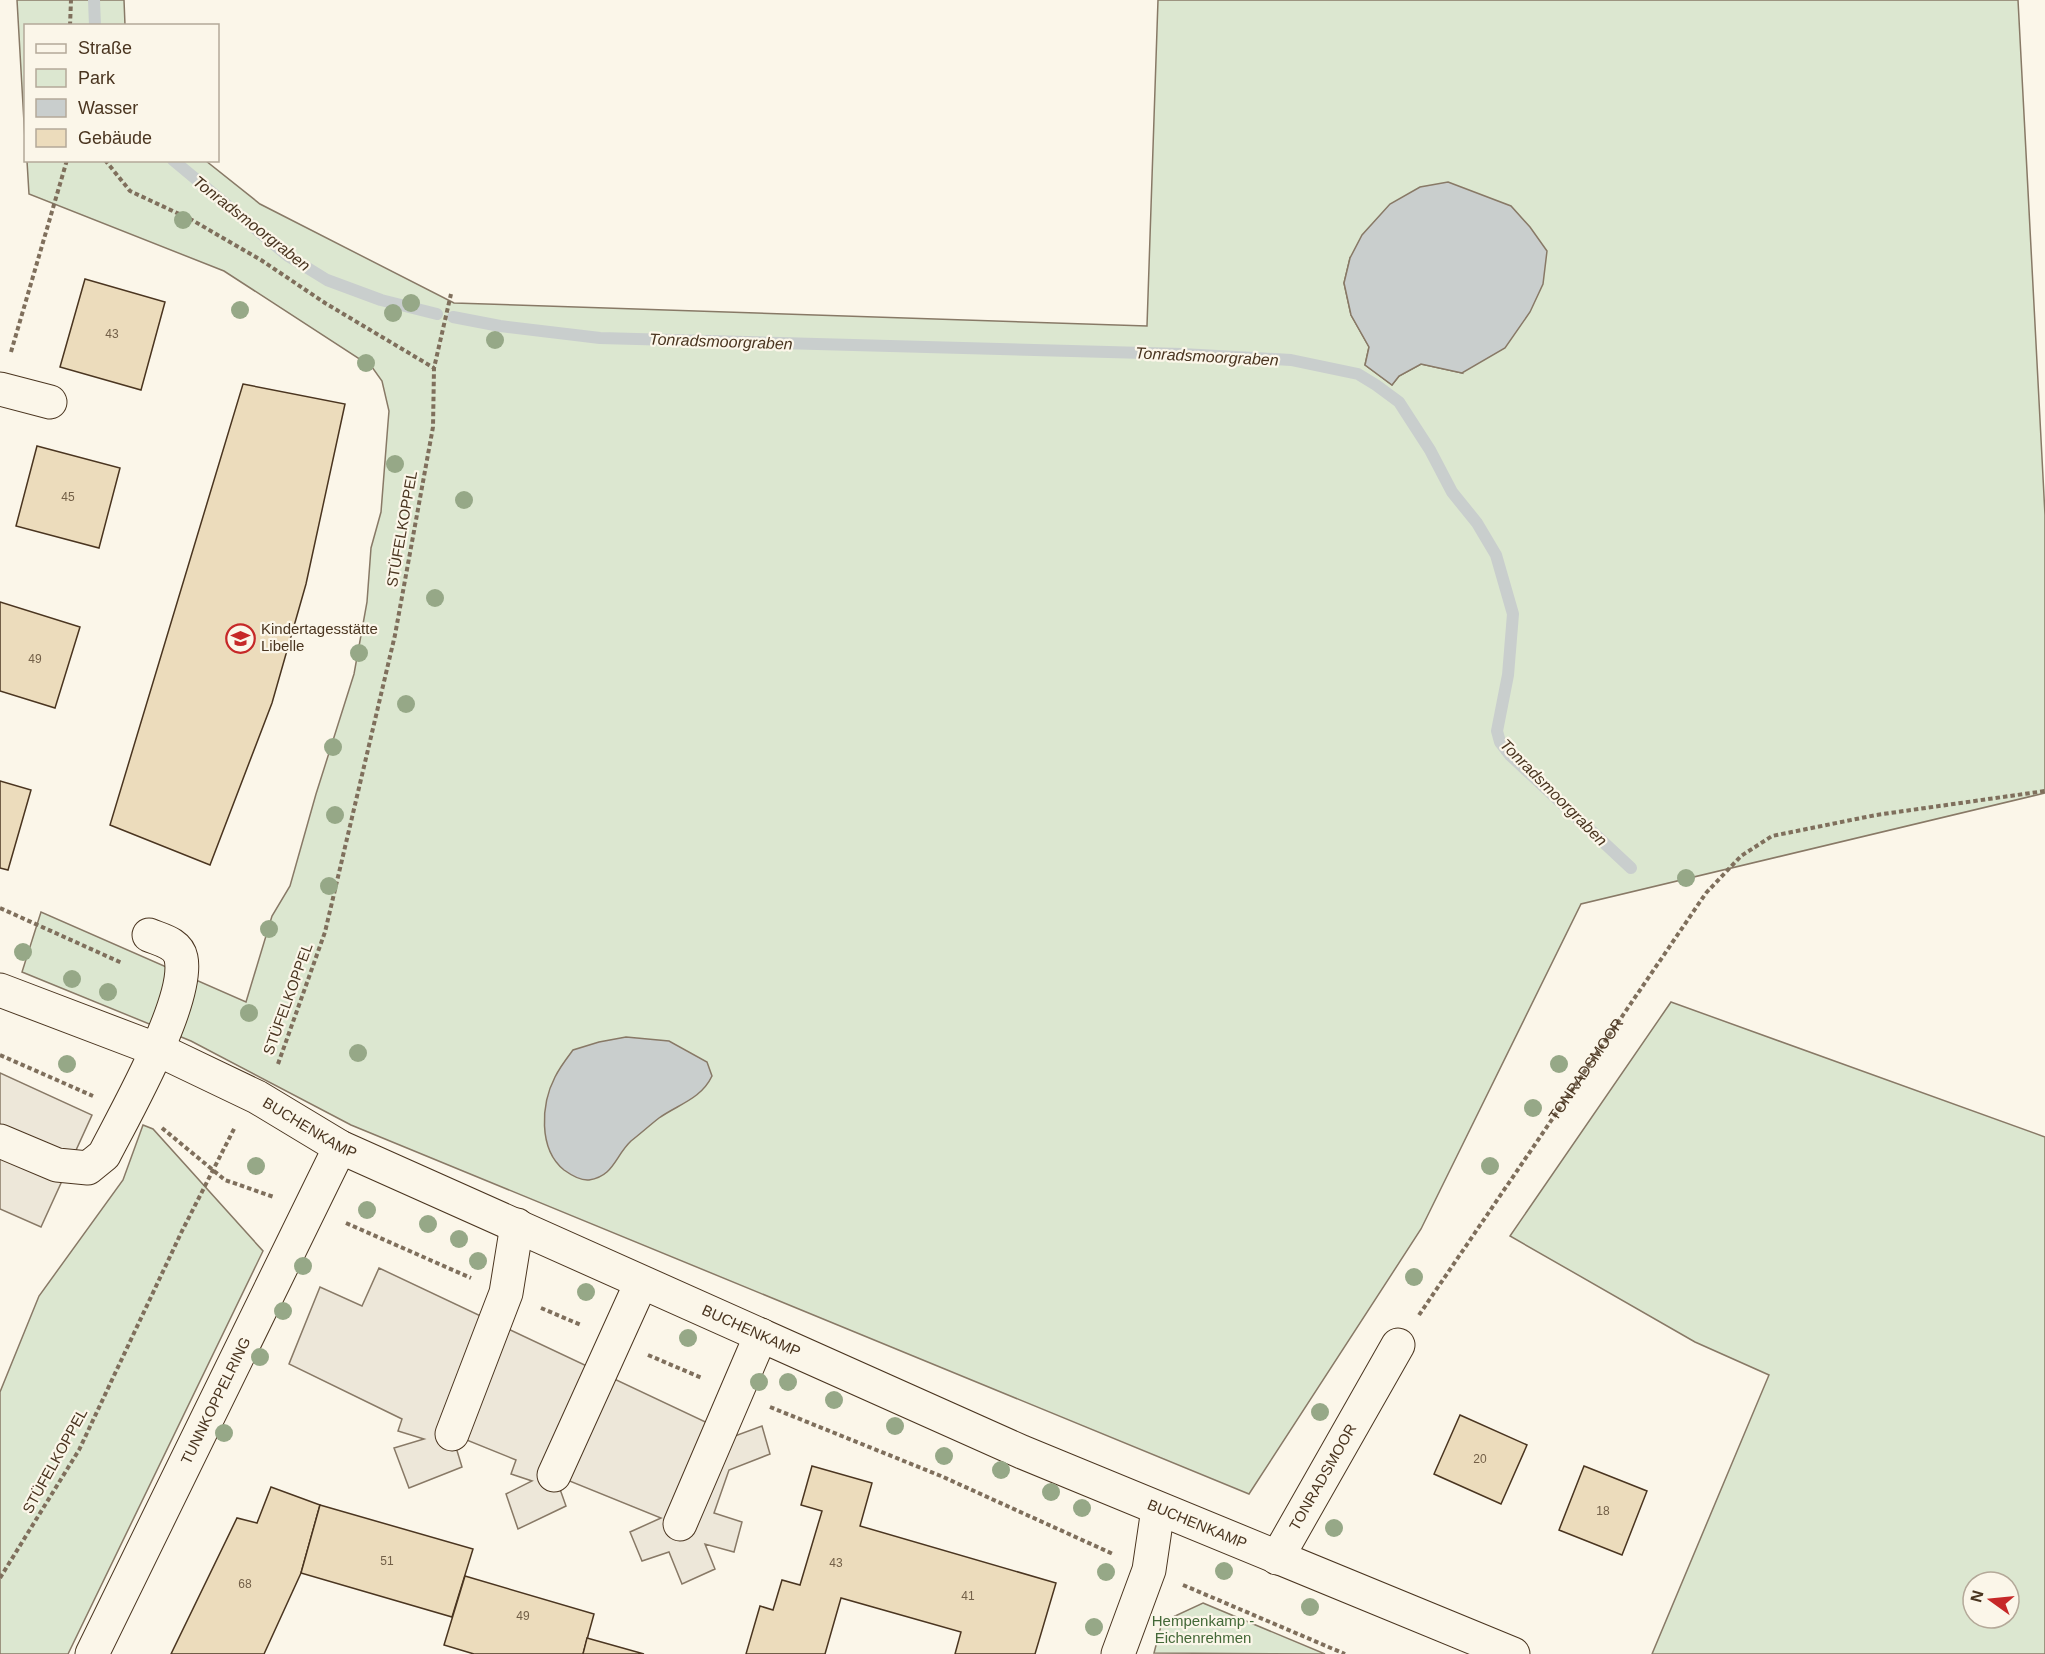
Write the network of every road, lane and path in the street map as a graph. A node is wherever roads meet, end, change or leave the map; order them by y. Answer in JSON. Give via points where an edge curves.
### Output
{"nodes":[{"id":1,"x":71,"y":0,"type":"edge"},
{"id":2,"x":70,"y":24,"type":"edge"},
{"id":3,"x":66,"y":162,"type":"edge"},
{"id":4,"x":107,"y":162,"type":"edge"},
{"id":5,"x":451,"y":294,"type":"dead end"},
{"id":6,"x":10,"y":355,"type":"dead end"},
{"id":7,"x":434,"y":368,"type":"junction"},
{"id":8,"x":0,"y":388,"type":"edge"},
{"id":9,"x":50,"y":402,"type":"dead end"},
{"id":10,"x":2045,"y":791,"type":"edge"},
{"id":11,"x":0,"y":908,"type":"edge"},
{"id":12,"x":149,"y":935,"type":"dead end"},
{"id":13,"x":127,"y":965,"type":"dead end"},
{"id":14,"x":0,"y":990,"type":"edge"},
{"id":15,"x":157,"y":1049,"type":"junction"},
{"id":16,"x":0,"y":1055,"type":"edge"},
{"id":17,"x":257,"y":1097,"type":"junction"},
{"id":18,"x":127,"y":1110,"type":"junction"},
{"id":19,"x":0,"y":1141,"type":"edge"},
{"id":20,"x":340,"y":1147,"type":"junction"},
{"id":21,"x":214,"y":1171,"type":"junction"},
{"id":22,"x":309,"y":1209,"type":"junction"},
{"id":23,"x":517,"y":1225,"type":"junction"},
{"id":24,"x":641,"y":1283,"type":"junction"},
{"id":25,"x":506,"y":1293,"type":"junction"},
{"id":26,"x":761,"y":1335,"type":"junction"},
{"id":27,"x":616,"y":1341,"type":"junction"},
{"id":28,"x":1398,"y":1344,"type":"joint"},
{"id":29,"x":736,"y":1393,"type":"junction"},
{"id":30,"x":452,"y":1434,"type":"dead end"},
{"id":31,"x":554,"y":1475,"type":"dead end"},
{"id":32,"x":1158,"y":1509,"type":"junction"},
{"id":33,"x":680,"y":1524,"type":"dead end"},
{"id":34,"x":1277,"y":1557,"type":"junction"},
{"id":35,"x":1149,"y":1570,"type":"junction"},
{"id":36,"x":0,"y":1578,"type":"edge"},
{"id":37,"x":1339,"y":1653,"type":"edge"},
{"id":38,"x":92,"y":1654,"type":"edge"},
{"id":39,"x":1118,"y":1654,"type":"edge"},
{"id":40,"x":1345,"y":1654,"type":"edge"},
{"id":41,"x":1513,"y":1654,"type":"edge"}],
"edges":[{"from":1,"to":2,"type":"path"},
{"from":3,"to":6,"type":"path"},
{"from":4,"to":7,"type":"path","via":[[130,191],[192,220],[261,260]]},
{"from":5,"to":7,"type":"path","name":"STÜFELKOPPEL"},
{"from":7,"to":17,"type":"path","name":"STÜFELKOPPEL","via":[[433,427],[395,635],[325,932],[280,1061]]},
{"from":8,"to":9,"type":"street"},
{"from":10,"to":28,"type":"path","name":"TONRADSMOOR","via":[[1876,815],[1772,836],[1741,856],[1706,893]]},
{"from":11,"to":13,"type":"path"},
{"from":12,"to":15,"type":"street","via":[[174,945],[182,956],[181,982]]},
{"from":14,"to":15,"type":"street","name":"BUCHENKAMP"},
{"from":15,"to":17,"type":"street","name":"BUCHENKAMP"},
{"from":15,"to":18,"type":"street"},
{"from":16,"to":18,"type":"path"},
{"from":17,"to":20,"type":"street","name":"BUCHENKAMP"},
{"from":17,"to":21,"type":"path","name":"STÜFELKOPPEL","via":[[237,1125]]},
{"from":18,"to":19,"type":"street","via":[[104,1155],[88,1167],[57,1165]]},
{"from":18,"to":21,"type":"path","via":[[157,1125]]},
{"from":20,"to":22,"type":"street","name":"TUNNKOPPELRING"},
{"from":20,"to":23,"type":"street","name":"BUCHENKAMP"},
{"from":21,"to":22,"type":"path","via":[[225,1180]]},
{"from":21,"to":36,"type":"path","name":"STÜFELKOPPEL","via":[[79,1450]]},
{"from":22,"to":25,"type":"path"},
{"from":22,"to":38,"type":"street","name":"TUNNKOPPELRING"},
{"from":23,"to":24,"type":"street","name":"BUCHENKAMP"},
{"from":23,"to":25,"type":"street"},
{"from":24,"to":26,"type":"street","name":"BUCHENKAMP"},
{"from":24,"to":27,"type":"street"},
{"from":25,"to":27,"type":"path"},
{"from":25,"to":30,"type":"street"},
{"from":26,"to":29,"type":"street"},
{"from":26,"to":32,"type":"street","name":"BUCHENKAMP","via":[[1011,1448]]},
{"from":27,"to":29,"type":"path"},
{"from":27,"to":31,"type":"street"},
{"from":28,"to":34,"type":"street","name":"TONRADSMOOR"},
{"from":29,"to":33,"type":"street"},
{"from":29,"to":35,"type":"path","via":[[941,1476]]},
{"from":32,"to":34,"type":"street","name":"BUCHENKAMP"},
{"from":32,"to":35,"type":"street"},
{"from":34,"to":41,"type":"street","name":"BUCHENKAMP"},
{"from":35,"to":37,"type":"path"},
{"from":35,"to":39,"type":"street"},
{"from":37,"to":40,"type":"path"}]}
